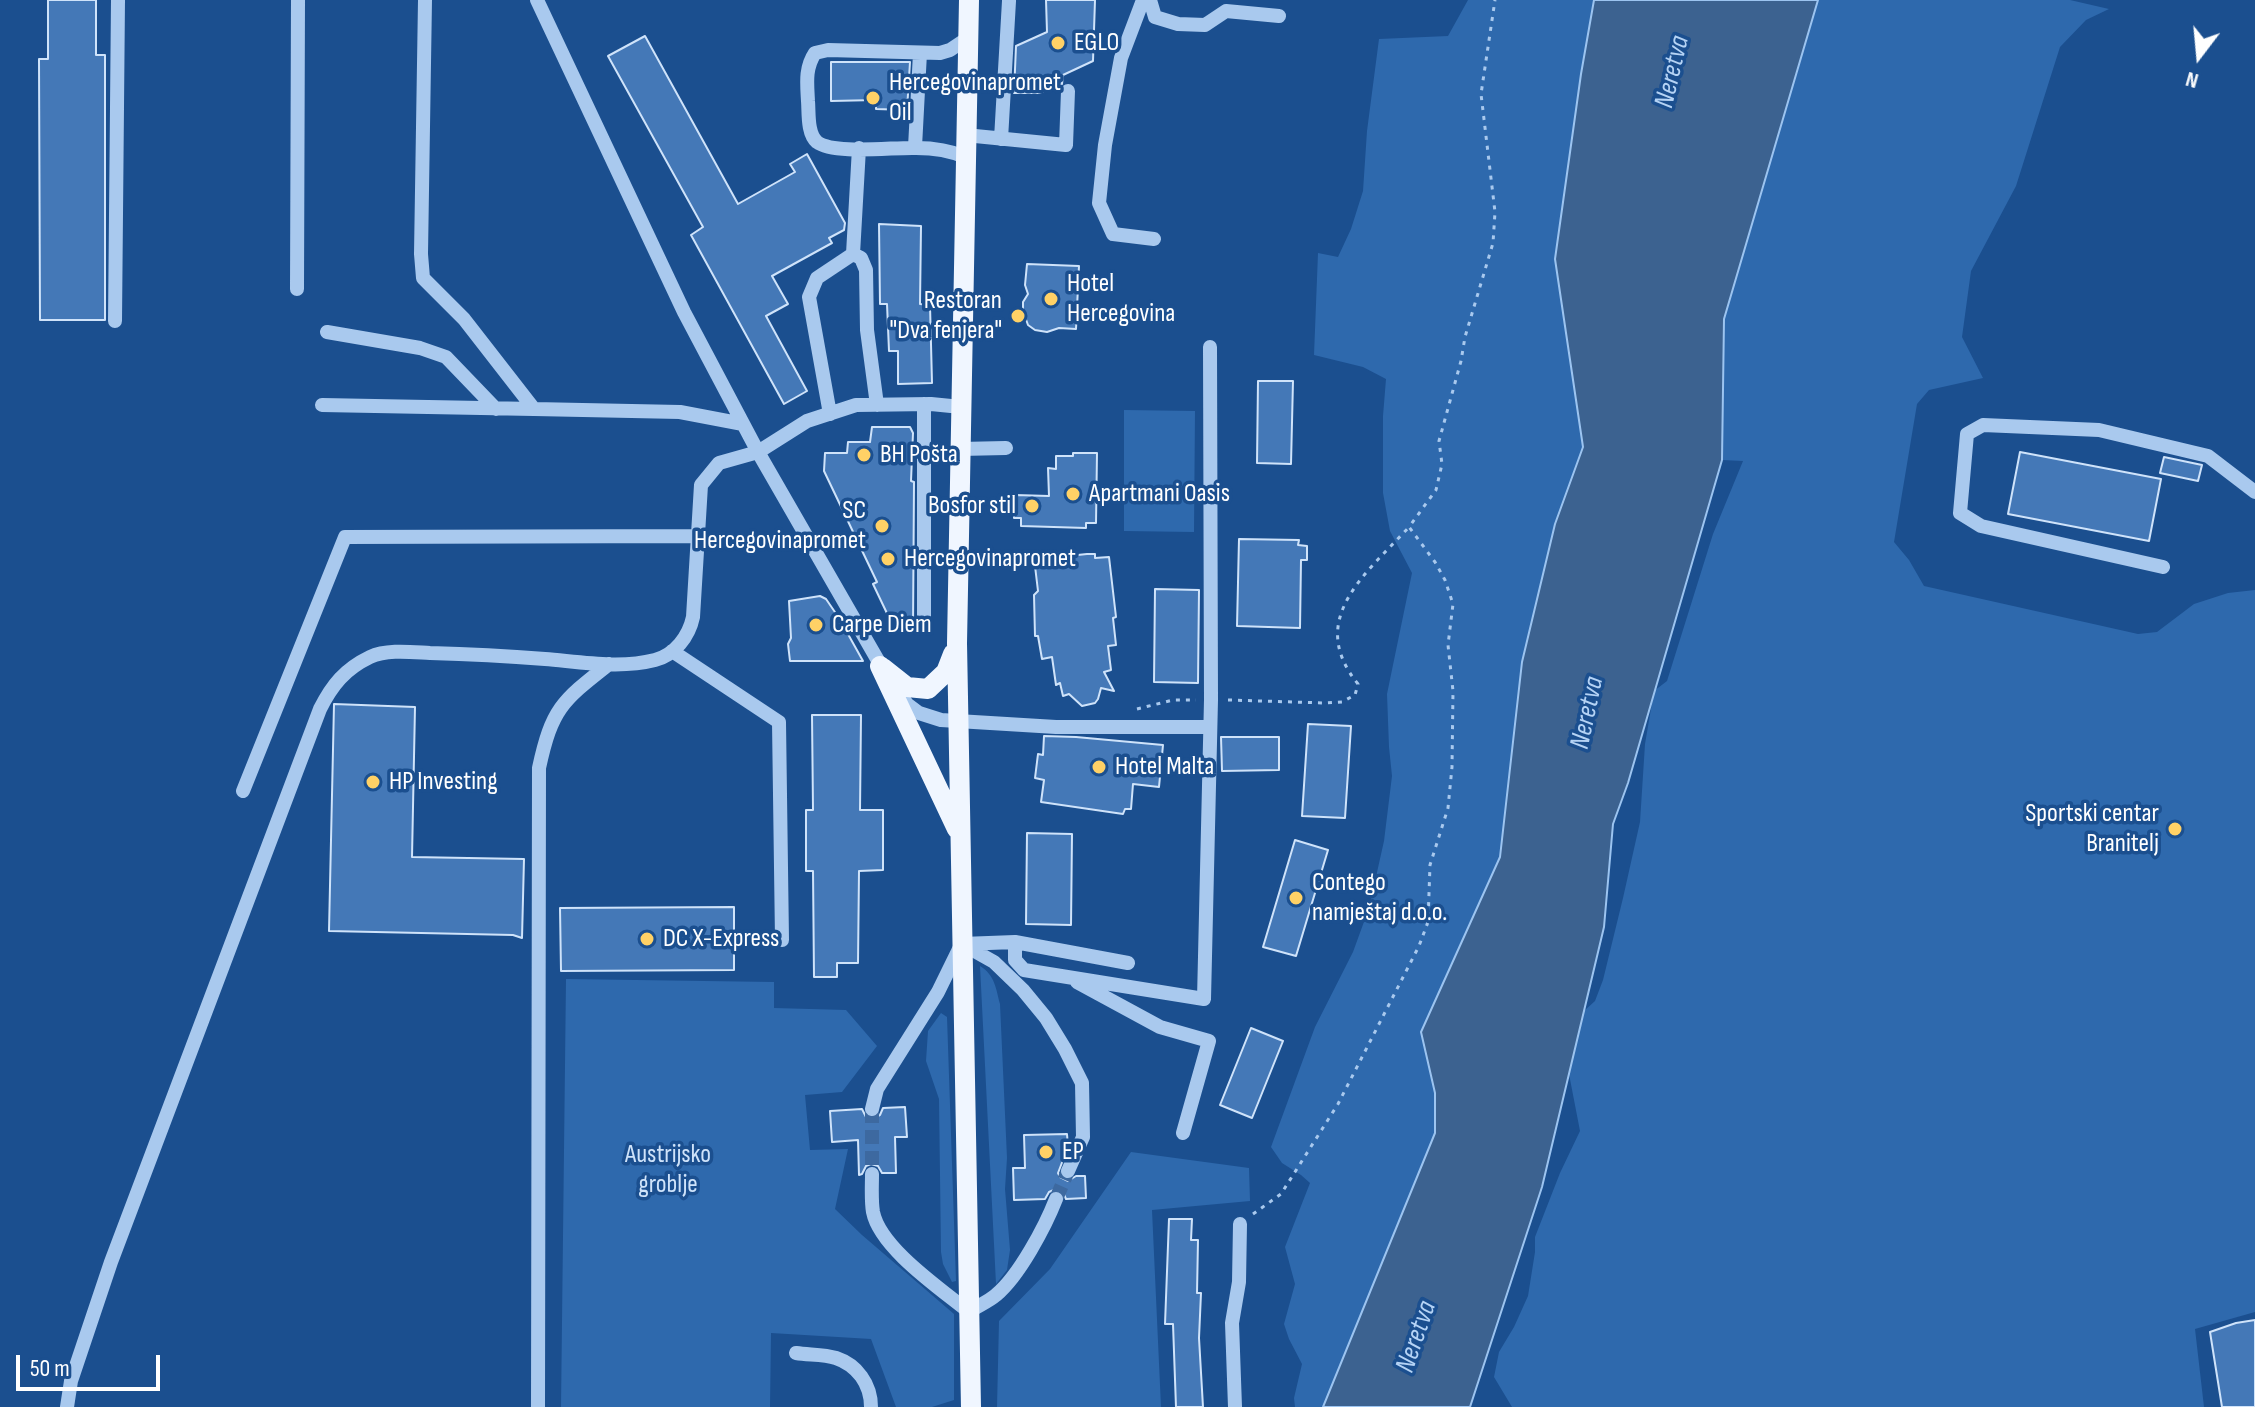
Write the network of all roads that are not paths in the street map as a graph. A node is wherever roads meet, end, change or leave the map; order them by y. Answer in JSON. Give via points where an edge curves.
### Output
{"nodes":[{"id":1,"x":118,"y":0,"type":"edge"},
{"id":2,"x":298,"y":0,"type":"edge"},
{"id":3,"x":425,"y":0,"type":"edge"},
{"id":4,"x":537,"y":0,"type":"edge"},
{"id":5,"x":969,"y":0,"type":"edge"},
{"id":6,"x":1143,"y":0,"type":"edge"},
{"id":7,"x":1150,"y":0,"type":"edge"},
{"id":8,"x":1009,"y":1,"type":"edge"},
{"id":9,"x":1279,"y":16,"type":"dead end"},
{"id":10,"x":968,"y":38,"type":"junction"},
{"id":11,"x":920,"y":53,"type":"junction"},
{"id":12,"x":1068,"y":91,"type":"dead end"},
{"id":13,"x":965,"y":135,"type":"junction"},
{"id":14,"x":1001,"y":139,"type":"junction"},
{"id":15,"x":915,"y":147,"type":"junction"},
{"id":16,"x":859,"y":148,"type":"junction"},
{"id":17,"x":965,"y":157,"type":"junction"},
{"id":18,"x":1154,"y":239,"type":"dead end"},
{"id":19,"x":853,"y":254,"type":"junction"},
{"id":20,"x":297,"y":289,"type":"dead end"},
{"id":21,"x":115,"y":321,"type":"dead end"},
{"id":22,"x":327,"y":332,"type":"dead end"},
{"id":23,"x":1210,"y":347,"type":"dead end"},
{"id":24,"x":924,"y":404,"type":"junction"},
{"id":25,"x":322,"y":405,"type":"dead end"},
{"id":26,"x":877,"y":405,"type":"junction"},
{"id":27,"x":961,"y":407,"type":"junction"},
{"id":28,"x":496,"y":409,"type":"junction"},
{"id":29,"x":534,"y":409,"type":"junction"},
{"id":30,"x":830,"y":414,"type":"junction"},
{"id":31,"x":743,"y":424,"type":"junction"},
{"id":32,"x":1006,"y":448,"type":"dead end"},
{"id":33,"x":960,"y":449,"type":"junction"},
{"id":34,"x":758,"y":452,"type":"junction"},
{"id":35,"x":2255,"y":492,"type":"edge"},
{"id":36,"x":697,"y":536,"type":"junction"},
{"id":37,"x":2163,"y":567,"type":"dead end"},
{"id":38,"x":924,"y":622,"type":"dead end"},
{"id":39,"x":957,"y":643,"type":"junction"},
{"id":40,"x":672,"y":651,"type":"junction"},
{"id":41,"x":609,"y":664,"type":"junction"},
{"id":42,"x":880,"y":666,"type":"junction"},
{"id":43,"x":958,"y":721,"type":"junction"},
{"id":44,"x":1210,"y":727,"type":"junction"},
{"id":45,"x":243,"y":791,"type":"dead end"},
{"id":46,"x":960,"y":835,"type":"junction"},
{"id":47,"x":782,"y":940,"type":"dead end"},
{"id":48,"x":1015,"y":942,"type":"junction"},
{"id":49,"x":962,"y":944,"type":"junction"},
{"id":50,"x":1128,"y":963,"type":"dead end"},
{"id":51,"x":1067,"y":977,"type":"junction"},
{"id":52,"x":872,"y":1109,"type":"tunnel mouth"},
{"id":53,"x":1183,"y":1133,"type":"dead end"},
{"id":54,"x":1068,"y":1171,"type":"tunnel mouth"},
{"id":55,"x":872,"y":1174,"type":"tunnel mouth"},
{"id":56,"x":1056,"y":1199,"type":"tunnel mouth"},
{"id":57,"x":1240,"y":1224,"type":"road end"},
{"id":58,"x":969,"y":1312,"type":"junction"},
{"id":59,"x":796,"y":1353,"type":"dead end"},
{"id":60,"x":67,"y":1407,"type":"edge"},
{"id":61,"x":538,"y":1407,"type":"edge"},
{"id":62,"x":871,"y":1407,"type":"edge"},
{"id":63,"x":971,"y":1407,"type":"edge"},
{"id":64,"x":1235,"y":1407,"type":"edge"}],
"edges":[{"from":1,"to":21,"type":"street"},
{"from":2,"to":20,"type":"street"},
{"from":3,"to":29,"type":"street","via":[[423,278],[464,319]]},
{"from":4,"to":31,"type":"street","via":[[677,298]]},
{"from":5,"to":10,"type":"main road"},
{"from":6,"to":18,"type":"street","via":[[1121,58],[1099,203],[1113,234]]},
{"from":7,"to":9,"type":"street","via":[[1155,17],[1178,24],[1205,25],[1226,11]]},
{"from":8,"to":14,"type":"street"},
{"from":10,"to":11,"type":"street","via":[[950,50]]},
{"from":10,"to":13,"type":"main road"},
{"from":11,"to":15,"type":"street"},
{"from":11,"to":16,"type":"street","via":[[828,50],[815,53],[809,62],[811,132],[818,143]]},
{"from":12,"to":14,"type":"street","via":[[1066,145]]},
{"from":13,"to":14,"type":"street"},
{"from":13,"to":17,"type":"main road"},
{"from":15,"to":16,"type":"street"},
{"from":15,"to":17,"type":"street"},
{"from":16,"to":19,"type":"street"},
{"from":17,"to":27,"type":"main road"},
{"from":19,"to":26,"type":"street","via":[[866,270]]},
{"from":19,"to":30,"type":"street","via":[[817,278],[809,297]]},
{"from":22,"to":28,"type":"street","via":[[446,357]]},
{"from":23,"to":44,"type":"street"},
{"from":24,"to":26,"type":"street"},
{"from":24,"to":27,"type":"street"},
{"from":24,"to":38,"type":"street"},
{"from":25,"to":28,"type":"street"},
{"from":26,"to":30,"type":"street"},
{"from":27,"to":33,"type":"main road"},
{"from":28,"to":29,"type":"street"},
{"from":29,"to":31,"type":"street","via":[[680,412]]},
{"from":30,"to":34,"type":"street","via":[[807,421]]},
{"from":31,"to":34,"type":"street"},
{"from":32,"to":33,"type":"street"},
{"from":33,"to":39,"type":"main road"},
{"from":34,"to":36,"type":"street","via":[[719,463],[701,485]]},
{"from":34,"to":42,"type":"street"},
{"from":35,"to":37,"type":"street","via":[[2208,456],[2099,430],[1983,425],[1967,434],[1960,513],[1981,526]]},
{"from":36,"to":40,"type":"street","via":[[693,617]]},
{"from":36,"to":45,"type":"street","via":[[345,537]]},
{"from":39,"to":42,"type":"main road","via":[[946,672],[928,689],[907,687]]},
{"from":39,"to":43,"type":"main road"},
{"from":40,"to":41,"type":"street","via":[[656,660]]},
{"from":40,"to":47,"type":"street","via":[[779,722]]},
{"from":41,"to":60,"type":"street","via":[[402,652],[372,656],[331,687],[111,1262]]},
{"from":41,"to":61,"type":"street","via":[[561,704],[539,768]]},
{"from":42,"to":43,"type":"street","via":[[919,713]]},
{"from":42,"to":46,"type":"main road"},
{"from":43,"to":44,"type":"street"},
{"from":43,"to":46,"type":"main road"},
{"from":44,"to":51,"type":"street","via":[[1204,999]]},
{"from":46,"to":49,"type":"main road"},
{"from":48,"to":49,"type":"street"},
{"from":48,"to":50,"type":"street"},
{"from":48,"to":51,"type":"street","via":[[1015,960],[1024,970]]},
{"from":49,"to":52,"type":"street","via":[[877,1089]]},
{"from":49,"to":54,"type":"street","via":[[994,962],[1023,990],[1046,1018],[1082,1083],[1083,1137]]},
{"from":49,"to":58,"type":"main road"},
{"from":51,"to":53,"type":"street","via":[[1160,1027],[1209,1041]]},
{"from":55,"to":58,"type":"street","via":[[873,1214],[882,1233],[907,1262]]},
{"from":56,"to":58,"type":"street","via":[[1015,1274],[996,1295]]},
{"from":57,"to":64,"type":"street","via":[[1232,1323]]},
{"from":58,"to":63,"type":"main road"},
{"from":59,"to":62,"type":"street","via":[[836,1358],[861,1373]]}]}
